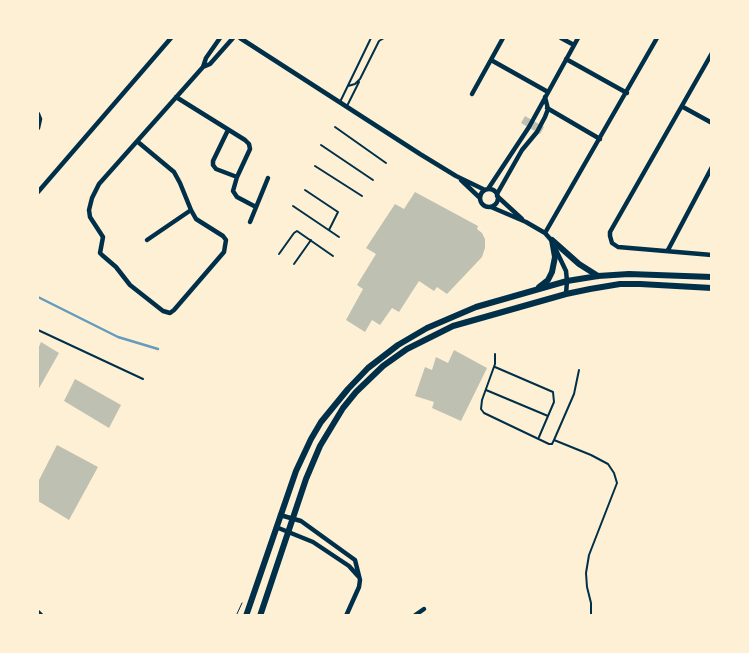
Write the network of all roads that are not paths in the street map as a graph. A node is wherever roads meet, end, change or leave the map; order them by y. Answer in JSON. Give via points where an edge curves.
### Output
{"nodes":[{"id":1,"x":170,"y":38,"type":"edge"},
{"id":2,"x":220,"y":38,"type":"edge"},
{"id":3,"x":233,"y":38,"type":"edge"},
{"id":4,"x":240,"y":38,"type":"edge"},
{"id":5,"x":372,"y":38,"type":"edge"},
{"id":6,"x":384,"y":38,"type":"edge"},
{"id":7,"x":503,"y":38,"type":"edge"},
{"id":8,"x":561,"y":38,"type":"edge"},
{"id":9,"x":578,"y":38,"type":"edge"},
{"id":10,"x":657,"y":38,"type":"edge"},
{"id":11,"x":574,"y":45,"type":"junction"},
{"id":12,"x":712,"y":54,"type":"edge"},
{"id":13,"x":566,"y":59,"type":"junction"},
{"id":14,"x":491,"y":60,"type":"junction"},
{"id":15,"x":203,"y":67,"type":"junction"},
{"id":16,"x":360,"y":80,"type":"junction"},
{"id":17,"x":348,"y":86,"type":"junction"},
{"id":18,"x":548,"y":92,"type":"junction"},
{"id":19,"x":627,"y":93,"type":"junction"},
{"id":20,"x":472,"y":94,"type":"dead end"},
{"id":21,"x":176,"y":97,"type":"junction"},
{"id":22,"x":545,"y":97,"type":"junction"},
{"id":23,"x":340,"y":102,"type":"junction"},
{"id":24,"x":541,"y":105,"type":"junction"},
{"id":25,"x":347,"y":106,"type":"junction"},
{"id":26,"x":683,"y":107,"type":"junction"},
{"id":27,"x":548,"y":109,"type":"junction"},
{"id":28,"x":38,"y":114,"type":"edge"},
{"id":29,"x":712,"y":123,"type":"edge"},
{"id":30,"x":335,"y":127,"type":"dead end"},
{"id":31,"x":38,"y":128,"type":"edge"},
{"id":32,"x":228,"y":130,"type":"junction"},
{"id":33,"x":600,"y":139,"type":"junction"},
{"id":34,"x":138,"y":142,"type":"junction"},
{"id":35,"x":321,"y":145,"type":"dead end"},
{"id":36,"x":386,"y":163,"type":"dead end"},
{"id":37,"x":315,"y":166,"type":"dead end"},
{"id":38,"x":712,"y":167,"type":"edge"},
{"id":39,"x":456,"y":176,"type":"junction"},
{"id":40,"x":237,"y":177,"type":"junction"},
{"id":41,"x":268,"y":178,"type":"dead end"},
{"id":42,"x":373,"y":180,"type":"dead end"},
{"id":43,"x":487,"y":189,"type":"junction"},
{"id":44,"x":304,"y":190,"type":"dead end"},
{"id":45,"x":38,"y":192,"type":"edge"},
{"id":46,"x":497,"y":195,"type":"junction"},
{"id":47,"x":362,"y":196,"type":"dead end"},
{"id":48,"x":480,"y":198,"type":"junction"},
{"id":49,"x":293,"y":206,"type":"dead end"},
{"id":50,"x":491,"y":207,"type":"junction"},
{"id":51,"x":256,"y":208,"type":"junction"},
{"id":52,"x":191,"y":210,"type":"junction"},
{"id":53,"x":250,"y":222,"type":"dead end"},
{"id":54,"x":526,"y":222,"type":"junction"},
{"id":55,"x":329,"y":230,"type":"junction"},
{"id":56,"x":545,"y":233,"type":"junction"},
{"id":57,"x":339,"y":237,"type":"dead end"},
{"id":58,"x":148,"y":240,"type":"dead end"},
{"id":59,"x":311,"y":240,"type":"junction"},
{"id":60,"x":552,"y":240,"type":"junction"},
{"id":61,"x":668,"y":250,"type":"junction"},
{"id":62,"x":280,"y":254,"type":"dead end"},
{"id":63,"x":712,"y":255,"type":"edge"},
{"id":64,"x":333,"y":256,"type":"dead end"},
{"id":65,"x":294,"y":264,"type":"dead end"},
{"id":66,"x":598,"y":276,"type":"junction"},
{"id":67,"x":712,"y":277,"type":"edge"},
{"id":68,"x":568,"y":281,"type":"junction"},
{"id":69,"x":712,"y":288,"type":"edge"},
{"id":70,"x":524,"y":294,"type":"junction"},
{"id":71,"x":566,"y":294,"type":"junction"},
{"id":72,"x":38,"y":330,"type":"edge"},
{"id":73,"x":495,"y":354,"type":"dead end"},
{"id":74,"x":494,"y":367,"type":"junction"},
{"id":75,"x":579,"y":370,"type":"dead end"},
{"id":76,"x":143,"y":379,"type":"dead end"},
{"id":77,"x":486,"y":390,"type":"junction"},
{"id":78,"x":548,"y":416,"type":"junction"},
{"id":79,"x":538,"y":438,"type":"junction"},
{"id":80,"x":554,"y":440,"type":"junction"},
{"id":81,"x":280,"y":515,"type":"junction"},
{"id":82,"x":292,"y":519,"type":"junction"},
{"id":83,"x":276,"y":527,"type":"junction"},
{"id":84,"x":288,"y":531,"type":"junction"},
{"id":85,"x":340,"y":548,"type":"junction"},
{"id":86,"x":333,"y":555,"type":"junction"},
{"id":87,"x":359,"y":577,"type":"junction"},
{"id":88,"x":424,"y":609,"type":"dead end"},
{"id":89,"x":38,"y":613,"type":"edge"},
{"id":90,"x":41,"y":616,"type":"edge"},
{"id":91,"x":246,"y":616,"type":"edge"},
{"id":92,"x":260,"y":616,"type":"edge"},
{"id":93,"x":346,"y":616,"type":"edge"},
{"id":94,"x":414,"y":616,"type":"edge"},
{"id":95,"x":591,"y":616,"type":"edge"}],
"edges":[{"from":1,"to":45,"type":"street"},
{"from":2,"to":15,"type":"street"},
{"from":3,"to":15,"type":"street","via":[[210,64]]},
{"from":4,"to":23,"type":"street"},
{"from":5,"to":17,"type":"lane"},
{"from":6,"to":16,"type":"lane","via":[[379,41]]},
{"from":7,"to":14,"type":"street"},
{"from":8,"to":11,"type":"street"},
{"from":9,"to":11,"type":"street"},
{"from":10,"to":19,"type":"street"},
{"from":11,"to":13,"type":"street"},
{"from":12,"to":26,"type":"street"},
{"from":13,"to":18,"type":"street"},
{"from":13,"to":19,"type":"street"},
{"from":14,"to":18,"type":"street"},
{"from":14,"to":20,"type":"street"},
{"from":15,"to":21,"type":"street"},
{"from":16,"to":17,"type":"lane"},
{"from":16,"to":25,"type":"lane"},
{"from":17,"to":23,"type":"lane"},
{"from":18,"to":22,"type":"street"},
{"from":19,"to":33,"type":"street"},
{"from":21,"to":32,"type":"street"},
{"from":21,"to":34,"type":"street"},
{"from":22,"to":24,"type":"street"},
{"from":22,"to":27,"type":"street"},
{"from":23,"to":25,"type":"street"},
{"from":24,"to":27,"type":"street"},
{"from":24,"to":43,"type":"street"},
{"from":25,"to":39,"type":"street"},
{"from":26,"to":29,"type":"street"},
{"from":26,"to":61,"type":"street","via":[[610,232],[612,244],[618,247]]},
{"from":27,"to":33,"type":"street"},
{"from":27,"to":46,"type":"street"},
{"from":28,"to":31,"type":"street"},
{"from":30,"to":36,"type":"lane"},
{"from":32,"to":40,"type":"street","via":[[250,147]]},
{"from":32,"to":40,"type":"street","via":[[213,161],[216,169]]},
{"from":33,"to":56,"type":"street"},
{"from":34,"to":52,"type":"street","via":[[174,172]]},
{"from":34,"to":52,"type":"street","via":[[99,184],[92,198],[90,217],[102,237],[100,253],[130,285],[167,313],[174,310],[226,248],[223,236],[199,222]]},
{"from":35,"to":42,"type":"lane"},
{"from":37,"to":47,"type":"lane"},
{"from":38,"to":61,"type":"street"},
{"from":39,"to":43,"type":"street"},
{"from":39,"to":48,"type":"street"},
{"from":40,"to":51,"type":"street","via":[[235,195]]},
{"from":41,"to":51,"type":"street"},
{"from":43,"to":46,"type":"street"},
{"from":43,"to":48,"type":"street"},
{"from":44,"to":55,"type":"lane","via":[[338,212]]},
{"from":46,"to":50,"type":"street","via":[[496,203]]},
{"from":46,"to":54,"type":"street"},
{"from":48,"to":50,"type":"street","via":[[483,205]]},
{"from":49,"to":55,"type":"lane"},
{"from":50,"to":54,"type":"street"},
{"from":51,"to":53,"type":"street"},
{"from":52,"to":58,"type":"street"},
{"from":54,"to":56,"type":"street"},
{"from":55,"to":57,"type":"lane"},
{"from":56,"to":60,"type":"street"},
{"from":59,"to":62,"type":"lane","via":[[295,232]]},
{"from":59,"to":64,"type":"lane"},
{"from":59,"to":65,"type":"lane"},
{"from":60,"to":66,"type":"main road"},
{"from":60,"to":68,"type":"street"},
{"from":60,"to":70,"type":"main road","via":[[555,257],[552,272],[543,285]]},
{"from":61,"to":63,"type":"street"},
{"from":66,"to":67,"type":"main road"},
{"from":66,"to":68,"type":"main road"},
{"from":68,"to":70,"type":"main road"},
{"from":68,"to":71,"type":"street"},
{"from":69,"to":71,"type":"main road","via":[[620,284]]},
{"from":70,"to":81,"type":"main road","via":[[476,307],[427,328],[368,368],[321,422],[299,462]]},
{"from":71,"to":82,"type":"main road","via":[[454,326],[407,349],[384,366],[356,392],[330,428]]},
{"from":72,"to":76,"type":"lane"},
{"from":73,"to":74,"type":"lane"},
{"from":74,"to":77,"type":"lane"},
{"from":74,"to":78,"type":"lane","via":[[552,390],[555,398]]},
{"from":75,"to":80,"type":"lane","via":[[574,394]]},
{"from":77,"to":78,"type":"lane"},
{"from":77,"to":79,"type":"lane","via":[[480,405],[484,412]]},
{"from":78,"to":79,"type":"lane"},
{"from":79,"to":80,"type":"lane","via":[[549,444]]},
{"from":80,"to":95,"type":"lane","via":[[608,464],[617,483],[589,555],[586,573]]},
{"from":81,"to":82,"type":"street"},
{"from":81,"to":83,"type":"main road"},
{"from":82,"to":84,"type":"main road"},
{"from":82,"to":85,"type":"street","via":[[301,521]]},
{"from":83,"to":84,"type":"street"},
{"from":83,"to":91,"type":"main road"},
{"from":84,"to":86,"type":"street"},
{"from":84,"to":92,"type":"main road"},
{"from":85,"to":86,"type":"street"},
{"from":85,"to":87,"type":"street","via":[[355,560]]},
{"from":86,"to":87,"type":"street"},
{"from":87,"to":93,"type":"street","via":[[359,587]]},
{"from":88,"to":94,"type":"street"},
{"from":89,"to":90,"type":"main road"}]}
